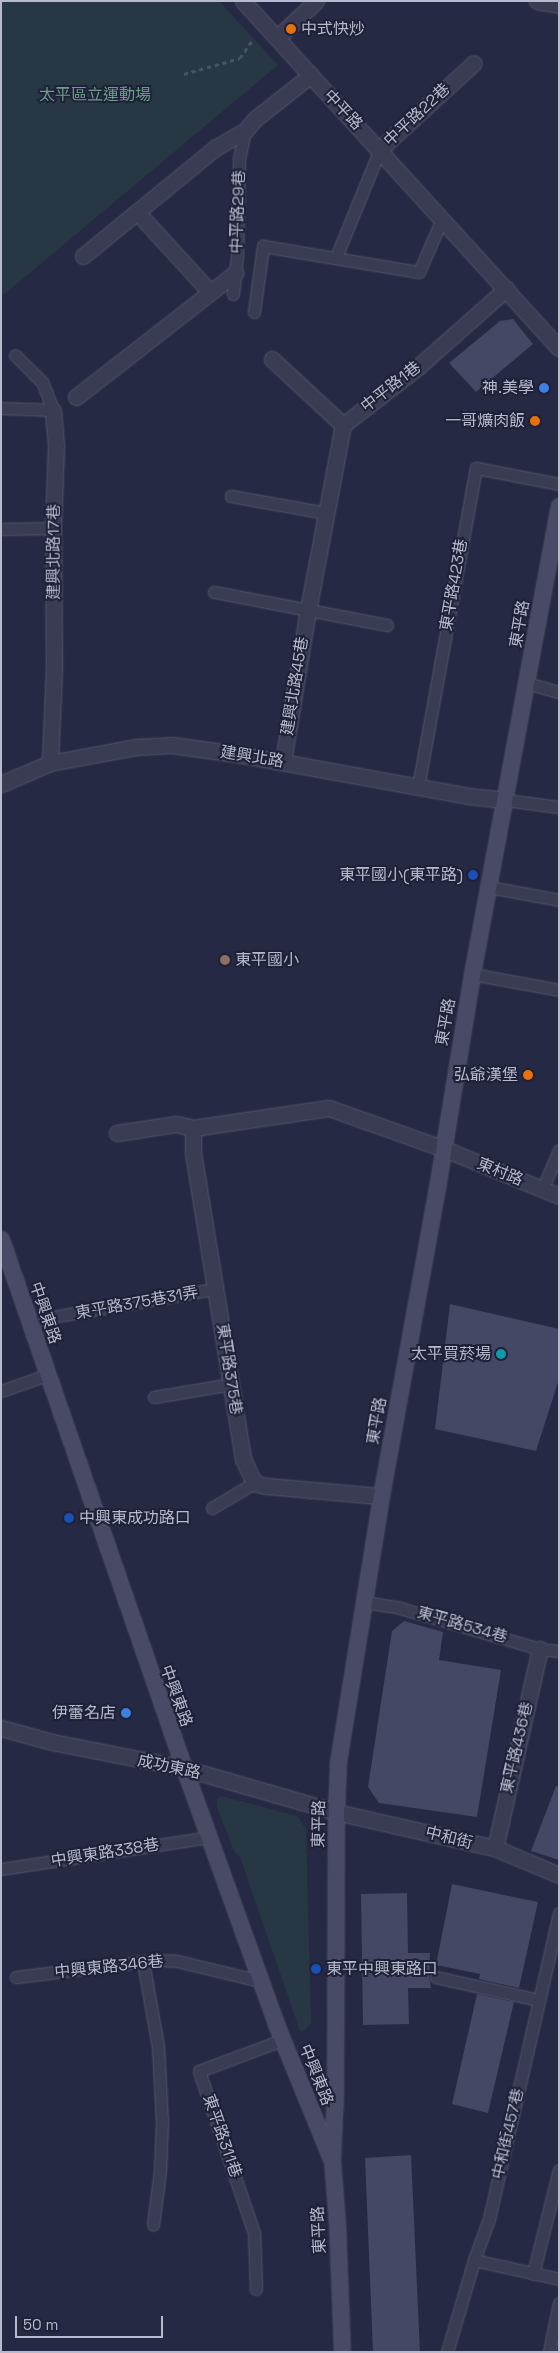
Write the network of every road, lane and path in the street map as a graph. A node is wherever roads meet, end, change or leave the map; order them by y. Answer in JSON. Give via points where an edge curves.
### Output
{"nodes":[{"id":1,"x":243,"y":1,"type":"edge"},
{"id":2,"x":316,"y":1,"type":"edge"},
{"id":3,"x":537,"y":1,"type":"edge"},
{"id":4,"x":559,"y":6,"type":"edge"},
{"id":5,"x":254,"y":38,"type":"dead end"},
{"id":6,"x":277,"y":38,"type":"junction"},
{"id":7,"x":474,"y":63,"type":"dead end"},
{"id":8,"x":184,"y":74,"type":"dead end"},
{"id":9,"x":311,"y":75,"type":"junction"},
{"id":10,"x":244,"y":131,"type":"junction"},
{"id":11,"x":380,"y":150,"type":"junction"},
{"id":12,"x":137,"y":212,"type":"junction"},
{"id":13,"x":442,"y":219,"type":"junction"},
{"id":14,"x":83,"y":256,"type":"dead end"},
{"id":15,"x":336,"y":258,"type":"junction"},
{"id":16,"x":235,"y":273,"type":"junction"},
{"id":17,"x":506,"y":289,"type":"junction"},
{"id":18,"x":210,"y":292,"type":"junction"},
{"id":19,"x":233,"y":294,"type":"dead end"},
{"id":20,"x":254,"y":312,"type":"dead end"},
{"id":21,"x":559,"y":348,"type":"edge"},
{"id":22,"x":15,"y":355,"type":"dead end"},
{"id":23,"x":272,"y":359,"type":"dead end"},
{"id":24,"x":76,"y":397,"type":"dead end"},
{"id":25,"x":1,"y":408,"type":"edge"},
{"id":26,"x":53,"y":410,"type":"junction"},
{"id":27,"x":343,"y":425,"type":"junction"},
{"id":28,"x":559,"y":484,"type":"edge"},
{"id":29,"x":231,"y":496,"type":"dead end"},
{"id":30,"x":559,"y":506,"type":"edge"},
{"id":31,"x":326,"y":514,"type":"junction"},
{"id":32,"x":557,"y":526,"type":"edge"},
{"id":33,"x":53,"y":528,"type":"junction"},
{"id":34,"x":1,"y":529,"type":"edge"},
{"id":35,"x":214,"y":592,"type":"dead end"},
{"id":36,"x":308,"y":610,"type":"junction"},
{"id":37,"x":387,"y":625,"type":"dead end"},
{"id":38,"x":527,"y":683,"type":"junction"},
{"id":39,"x":559,"y":692,"type":"edge"},
{"id":40,"x":283,"y":761,"type":"junction"},
{"id":41,"x":50,"y":762,"type":"junction"},
{"id":42,"x":1,"y":784,"type":"edge"},
{"id":43,"x":418,"y":786,"type":"junction"},
{"id":44,"x":505,"y":800,"type":"junction"},
{"id":45,"x":559,"y":807,"type":"edge"},
{"id":46,"x":489,"y":887,"type":"junction"},
{"id":47,"x":559,"y":900,"type":"edge"},
{"id":48,"x":472,"y":974,"type":"junction"},
{"id":49,"x":559,"y":990,"type":"edge"},
{"id":50,"x":193,"y":1128,"type":"junction"},
{"id":51,"x":117,"y":1133,"type":"dead end"},
{"id":52,"x":442,"y":1148,"type":"junction"},
{"id":53,"x":559,"y":1150,"type":"edge"},
{"id":54,"x":542,"y":1190,"type":"junction"},
{"id":55,"x":559,"y":1196,"type":"edge"},
{"id":56,"x":2,"y":1243,"type":"edge"},
{"id":57,"x":215,"y":1289,"type":"junction"},
{"id":58,"x":29,"y":1321,"type":"junction"},
{"id":59,"x":47,"y":1375,"type":"junction"},
{"id":60,"x":232,"y":1384,"type":"junction"},
{"id":61,"x":1,"y":1391,"type":"edge"},
{"id":62,"x":154,"y":1396,"type":"dead end"},
{"id":63,"x":254,"y":1483,"type":"junction"},
{"id":64,"x":381,"y":1496,"type":"junction"},
{"id":65,"x":212,"y":1508,"type":"dead end"},
{"id":66,"x":364,"y":1602,"type":"junction"},
{"id":67,"x":540,"y":1649,"type":"junction"},
{"id":68,"x":559,"y":1651,"type":"edge"},
{"id":69,"x":1,"y":1728,"type":"edge"},
{"id":70,"x":184,"y":1768,"type":"junction"},
{"id":71,"x":336,"y":1812,"type":"junction"},
{"id":72,"x":208,"y":1837,"type":"junction"},
{"id":73,"x":494,"y":1848,"type":"junction"},
{"id":74,"x":1,"y":1869,"type":"edge"},
{"id":75,"x":559,"y":1875,"type":"edge"},
{"id":76,"x":559,"y":1913,"type":"edge"},
{"id":77,"x":143,"y":1962,"type":"junction"},
{"id":78,"x":16,"y":1977,"type":"dead end"},
{"id":79,"x":436,"y":1977,"type":"dead end"},
{"id":80,"x":260,"y":1981,"type":"junction"},
{"id":81,"x":539,"y":2000,"type":"junction"},
{"id":82,"x":282,"y":2040,"type":"junction"},
{"id":83,"x":332,"y":2160,"type":"junction"},
{"id":84,"x":559,"y":2170,"type":"edge"},
{"id":85,"x":153,"y":2225,"type":"dead end"},
{"id":86,"x":474,"y":2260,"type":"junction"},
{"id":87,"x":533,"y":2274,"type":"junction"},
{"id":88,"x":559,"y":2279,"type":"edge"},
{"id":89,"x":256,"y":2289,"type":"dead end"},
{"id":90,"x":559,"y":2303,"type":"edge"},
{"id":91,"x":342,"y":2352,"type":"edge"},
{"id":92,"x":447,"y":2352,"type":"edge"},
{"id":93,"x":548,"y":2352,"type":"edge"}],
"edges":[{"from":1,"to":6,"type":"street","name":"中平路"},
{"from":2,"to":6,"type":"street"},
{"from":3,"to":4,"type":"street"},
{"from":5,"to":8,"type":"path","via":[[240,58]]},
{"from":6,"to":9,"type":"street","name":"中平路"},
{"from":7,"to":11,"type":"street","name":"中平路22巷"},
{"from":9,"to":10,"type":"street"},
{"from":9,"to":11,"type":"street","name":"中平路"},
{"from":10,"to":12,"type":"street","via":[[215,148]]},
{"from":10,"to":16,"type":"lane","name":"中平路29巷","via":[[239,159]]},
{"from":11,"to":13,"type":"street","name":"中平路"},
{"from":11,"to":15,"type":"lane","name":"中平路22巷"},
{"from":12,"to":14,"type":"street"},
{"from":12,"to":18,"type":"street"},
{"from":13,"to":15,"type":"lane","via":[[419,272]]},
{"from":13,"to":17,"type":"street","name":"中平路"},
{"from":15,"to":20,"type":"lane","via":[[263,246]]},
{"from":16,"to":18,"type":"street"},
{"from":16,"to":19,"type":"lane","name":"中平路29巷"},
{"from":17,"to":21,"type":"street","name":"中平路"},
{"from":17,"to":27,"type":"street","name":"中平路1巷","via":[[418,367]]},
{"from":18,"to":24,"type":"street"},
{"from":22,"to":26,"type":"lane","name":"建興北路17巷","via":[[42,382]]},
{"from":23,"to":27,"type":"street"},
{"from":25,"to":26,"type":"lane"},
{"from":26,"to":33,"type":"street","name":"建興北路17巷","via":[[56,445]]},
{"from":27,"to":31,"type":"street"},
{"from":28,"to":43,"type":"lane","name":"東平路423巷","via":[[476,468]]},
{"from":29,"to":31,"type":"lane"},
{"from":30,"to":32,"type":"street","name":"東平路"},
{"from":31,"to":36,"type":"street","name":"建興北路45巷"},
{"from":32,"to":38,"type":"street","name":"東平路"},
{"from":33,"to":34,"type":"lane"},
{"from":33,"to":41,"type":"street","name":"建興北路17巷","via":[[54,667]]},
{"from":35,"to":36,"type":"lane"},
{"from":36,"to":37,"type":"lane"},
{"from":36,"to":40,"type":"street","name":"建興北路45巷"},
{"from":38,"to":39,"type":"lane"},
{"from":38,"to":44,"type":"street","name":"東平路"},
{"from":40,"to":41,"type":"street","name":"建興北路","via":[[172,745],[136,747]]},
{"from":40,"to":43,"type":"street","name":"建興北路"},
{"from":41,"to":42,"type":"street","name":"建興北路"},
{"from":43,"to":44,"type":"street","name":"建興北路"},
{"from":44,"to":45,"type":"lane"},
{"from":44,"to":46,"type":"street","name":"東平路"},
{"from":46,"to":47,"type":"lane"},
{"from":46,"to":48,"type":"street","name":"東平路"},
{"from":48,"to":49,"type":"lane"},
{"from":48,"to":52,"type":"street","name":"東平路"},
{"from":50,"to":51,"type":"street","via":[[176,1124]]},
{"from":50,"to":52,"type":"street","via":[[329,1108]]},
{"from":50,"to":57,"type":"street","name":"東平路375巷","via":[[192,1153]]},
{"from":52,"to":54,"type":"street","name":"東村路"},
{"from":52,"to":64,"type":"street","name":"東平路"},
{"from":53,"to":54,"type":"lane"},
{"from":54,"to":55,"type":"street","name":"東村路"},
{"from":56,"to":58,"type":"street","name":"中興東路"},
{"from":57,"to":58,"type":"lane","name":"東平路375巷31弄"},
{"from":57,"to":60,"type":"street","name":"東平路375巷"},
{"from":58,"to":59,"type":"street","name":"中興東路"},
{"from":59,"to":61,"type":"lane"},
{"from":59,"to":70,"type":"street","name":"中興東路"},
{"from":60,"to":62,"type":"lane"},
{"from":60,"to":63,"type":"street","name":"東平路375巷","via":[[243,1459]]},
{"from":63,"to":64,"type":"street"},
{"from":63,"to":65,"type":"lane"},
{"from":64,"to":66,"type":"street","name":"東平路"},
{"from":66,"to":67,"type":"lane","name":"東平路534巷","via":[[400,1608]]},
{"from":66,"to":71,"type":"street","name":"東平路","via":[[338,1762]]},
{"from":67,"to":68,"type":"lane","name":"東平路534巷"},
{"from":67,"to":73,"type":"street","name":"東平路436巷"},
{"from":69,"to":70,"type":"street","name":"成功東路","via":[[52,1742]]},
{"from":70,"to":71,"type":"street","name":"成功東路"},
{"from":70,"to":72,"type":"street","name":"中興東路"},
{"from":71,"to":73,"type":"street","name":"中和街"},
{"from":71,"to":83,"type":"street","name":"東平路"},
{"from":72,"to":74,"type":"lane","name":"中興東路338巷"},
{"from":72,"to":80,"type":"street","name":"中興東路"},
{"from":73,"to":75,"type":"street","name":"中和街"},
{"from":76,"to":81,"type":"lane","name":"中和街457巷"},
{"from":77,"to":78,"type":"lane","name":"中興東路346巷"},
{"from":77,"to":80,"type":"lane","name":"中興東路346巷","via":[[177,1961]]},
{"from":77,"to":85,"type":"lane","via":[[158,2046],[162,2122]]},
{"from":79,"to":81,"type":"lane"},
{"from":80,"to":82,"type":"street","name":"中興東路"},
{"from":81,"to":86,"type":"lane","name":"中和街457巷","via":[[489,2219]]},
{"from":82,"to":83,"type":"street","name":"中興東路"},
{"from":82,"to":89,"type":"lane","name":"東平路311巷","via":[[199,2071],[254,2233]]},
{"from":83,"to":91,"type":"street","name":"東平路"},
{"from":84,"to":87,"type":"lane"},
{"from":86,"to":87,"type":"lane"},
{"from":86,"to":92,"type":"lane","name":"中和街457巷"},
{"from":87,"to":88,"type":"lane"},
{"from":90,"to":93,"type":"lane"}]}
